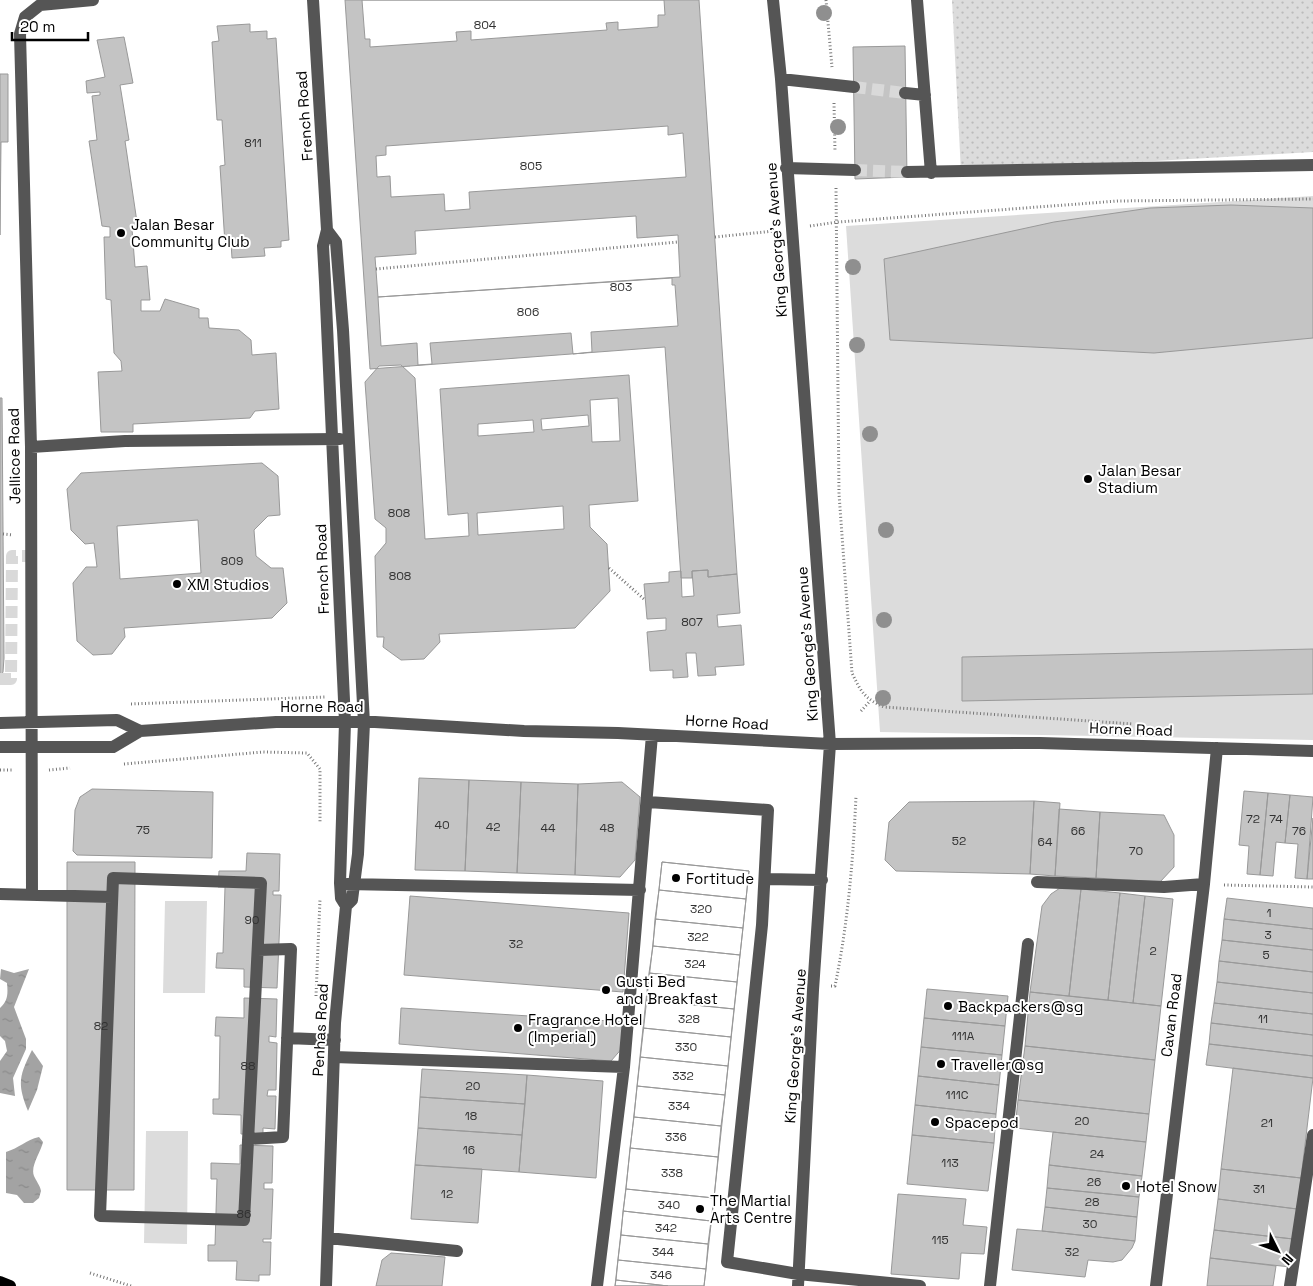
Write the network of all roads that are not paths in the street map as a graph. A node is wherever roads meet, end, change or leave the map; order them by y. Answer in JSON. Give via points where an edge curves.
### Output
{"nodes":[{"id":1,"x":93,"y":0,"type":"edge"},
{"id":2,"x":312,"y":0,"type":"edge"},
{"id":3,"x":773,"y":0,"type":"edge"},
{"id":4,"x":917,"y":0,"type":"edge"},
{"id":5,"x":781,"y":78,"type":"junction"},
{"id":6,"x":854,"y":87,"type":"tunnel mouth"},
{"id":7,"x":905,"y":93,"type":"tunnel mouth"},
{"id":8,"x":925,"y":96,"type":"junction"},
{"id":9,"x":1313,"y":165,"type":"edge"},
{"id":10,"x":786,"y":168,"type":"junction"},
{"id":11,"x":855,"y":170,"type":"tunnel mouth"},
{"id":12,"x":907,"y":172,"type":"tunnel mouth"},
{"id":13,"x":931,"y":173,"type":"junction"},
{"id":14,"x":327,"y":230,"type":"junction"},
{"id":15,"x":349,"y":438,"type":"junction"},
{"id":16,"x":333,"y":439,"type":"junction"},
{"id":17,"x":31,"y":447,"type":"junction"},
{"id":18,"x":345,"y":722,"type":"junction"},
{"id":19,"x":0,"y":723,"type":"edge"},
{"id":20,"x":364,"y":723,"type":"junction"},
{"id":21,"x":32,"y":724,"type":"junction"},
{"id":22,"x":140,"y":731,"type":"junction"},
{"id":23,"x":652,"y":735,"type":"junction"},
{"id":24,"x":830,"y":744,"type":"junction"},
{"id":25,"x":0,"y":746,"type":"edge"},
{"id":26,"x":32,"y":747,"type":"junction"},
{"id":27,"x":1217,"y":748,"type":"junction"},
{"id":28,"x":1313,"y":751,"type":"edge"},
{"id":29,"x":362,"y":780,"type":"joint"},
{"id":30,"x":648,"y":802,"type":"junction"},
{"id":31,"x":766,"y":879,"type":"junction"},
{"id":32,"x":822,"y":880,"type":"junction"},
{"id":33,"x":1037,"y":882,"type":"dead end"},
{"id":34,"x":340,"y":883,"type":"junction"},
{"id":35,"x":355,"y":884,"type":"junction"},
{"id":36,"x":1204,"y":884,"type":"junction"},
{"id":37,"x":640,"y":890,"type":"junction"},
{"id":38,"x":0,"y":894,"type":"edge"},
{"id":39,"x":32,"y":895,"type":"junction"},
{"id":40,"x":112,"y":897,"type":"junction"},
{"id":41,"x":346,"y":906,"type":"junction"},
{"id":42,"x":1028,"y":944,"type":"dead end"},
{"id":43,"x":258,"y":950,"type":"junction"},
{"id":44,"x":287,"y":1038,"type":"junction"},
{"id":45,"x":335,"y":1040,"type":"junction"},
{"id":46,"x":334,"y":1057,"type":"junction"},
{"id":47,"x":624,"y":1067,"type":"junction"},
{"id":48,"x":1313,"y":1135,"type":"edge"},
{"id":49,"x":248,"y":1139,"type":"junction"},
{"id":50,"x":328,"y":1238,"type":"junction"},
{"id":51,"x":457,"y":1251,"type":"dead end"},
{"id":52,"x":798,"y":1280,"type":"edge"},
{"id":53,"x":0,"y":1282,"type":"edge"},
{"id":54,"x":10,"y":1286,"type":"edge"},
{"id":55,"x":326,"y":1286,"type":"edge"},
{"id":56,"x":598,"y":1286,"type":"edge"},
{"id":57,"x":920,"y":1286,"type":"edge"},
{"id":58,"x":990,"y":1286,"type":"edge"},
{"id":59,"x":1156,"y":1286,"type":"edge"},
{"id":60,"x":1290,"y":1286,"type":"edge"}],
"edges":[{"from":1,"to":17,"type":"street","name":"Jellicoe Road","via":[[40,6],[25,17],[20,34]]},
{"from":2,"to":14,"type":"street","name":"French Road"},
{"from":3,"to":5,"type":"street","name":"King George's Avenue"},
{"from":4,"to":8,"type":"street"},
{"from":5,"to":6,"type":"street"},
{"from":5,"to":10,"type":"street","name":"King George's Avenue"},
{"from":7,"to":8,"type":"street"},
{"from":8,"to":13,"type":"street"},
{"from":9,"to":13,"type":"street"},
{"from":10,"to":11,"type":"street"},
{"from":10,"to":24,"type":"street","name":"King George's Avenue"},
{"from":12,"to":13,"type":"street"},
{"from":14,"to":15,"type":"street","name":"French Road","via":[[336,242]]},
{"from":14,"to":16,"type":"street","name":"French Road","via":[[324,255]]},
{"from":15,"to":16,"type":"street"},
{"from":15,"to":20,"type":"street","name":"French Road"},
{"from":16,"to":17,"type":"street","via":[[125,441]]},
{"from":16,"to":18,"type":"street","name":"French Road"},
{"from":17,"to":21,"type":"street","name":"Jellicoe Road"},
{"from":18,"to":20,"type":"street","name":"Horne Road"},
{"from":18,"to":22,"type":"street","name":"Horne Road","via":[[276,722]]},
{"from":18,"to":34,"type":"street","name":"French Road"},
{"from":19,"to":21,"type":"street","name":"Horne Road"},
{"from":20,"to":23,"type":"street","name":"Horne Road"},
{"from":20,"to":29,"type":"street","name":"French Road"},
{"from":21,"to":22,"type":"street","name":"Horne Road","via":[[117,720]]},
{"from":21,"to":26,"type":"street","name":"Jellicoe Road"},
{"from":22,"to":26,"type":"street","name":"Horne Road","via":[[113,747]]},
{"from":23,"to":24,"type":"street","name":"Horne Road"},
{"from":23,"to":30,"type":"street"},
{"from":24,"to":27,"type":"street","name":"Horne Road","via":[[1040,743]]},
{"from":24,"to":32,"type":"street","name":"King George's Avenue"},
{"from":25,"to":26,"type":"street","name":"Horne Road"},
{"from":26,"to":39,"type":"street","name":"Jellicoe Road"},
{"from":27,"to":28,"type":"street","name":"Horne Road"},
{"from":27,"to":36,"type":"street","name":"Cavan Road"},
{"from":29,"to":35,"type":"street","name":"Penhas Road"},
{"from":30,"to":31,"type":"street","via":[[768,810]]},
{"from":30,"to":37,"type":"street"},
{"from":31,"to":32,"type":"street"},
{"from":31,"to":52,"type":"street","via":[[727,1262]]},
{"from":32,"to":52,"type":"street","name":"King George's Avenue"},
{"from":33,"to":36,"type":"street","via":[[1164,887]]},
{"from":34,"to":35,"type":"street"},
{"from":34,"to":41,"type":"street","name":"French Road","via":[[341,898]]},
{"from":35,"to":37,"type":"street"},
{"from":35,"to":41,"type":"street","name":"Penhas Road","via":[[352,900]]},
{"from":36,"to":59,"type":"street","name":"Cavan Road"},
{"from":37,"to":47,"type":"street"},
{"from":38,"to":39,"type":"street"},
{"from":39,"to":40,"type":"street"},
{"from":40,"to":43,"type":"street","via":[[113,878],[261,883]]},
{"from":40,"to":49,"type":"street","via":[[100,1216],[244,1220]]},
{"from":41,"to":45,"type":"street","name":"Penhas Road"},
{"from":42,"to":58,"type":"street"},
{"from":43,"to":44,"type":"street","via":[[291,949]]},
{"from":43,"to":49,"type":"street"},
{"from":44,"to":45,"type":"street"},
{"from":44,"to":49,"type":"street","via":[[283,1137]]},
{"from":45,"to":46,"type":"street","name":"Penhas Road"},
{"from":46,"to":47,"type":"street"},
{"from":46,"to":50,"type":"street","name":"Penhas Road"},
{"from":47,"to":56,"type":"street"},
{"from":48,"to":60,"type":"street"},
{"from":50,"to":51,"type":"street"},
{"from":50,"to":55,"type":"street","name":"Penhas Road"},
{"from":52,"to":57,"type":"street"},
{"from":53,"to":54,"type":"main road"}]}
